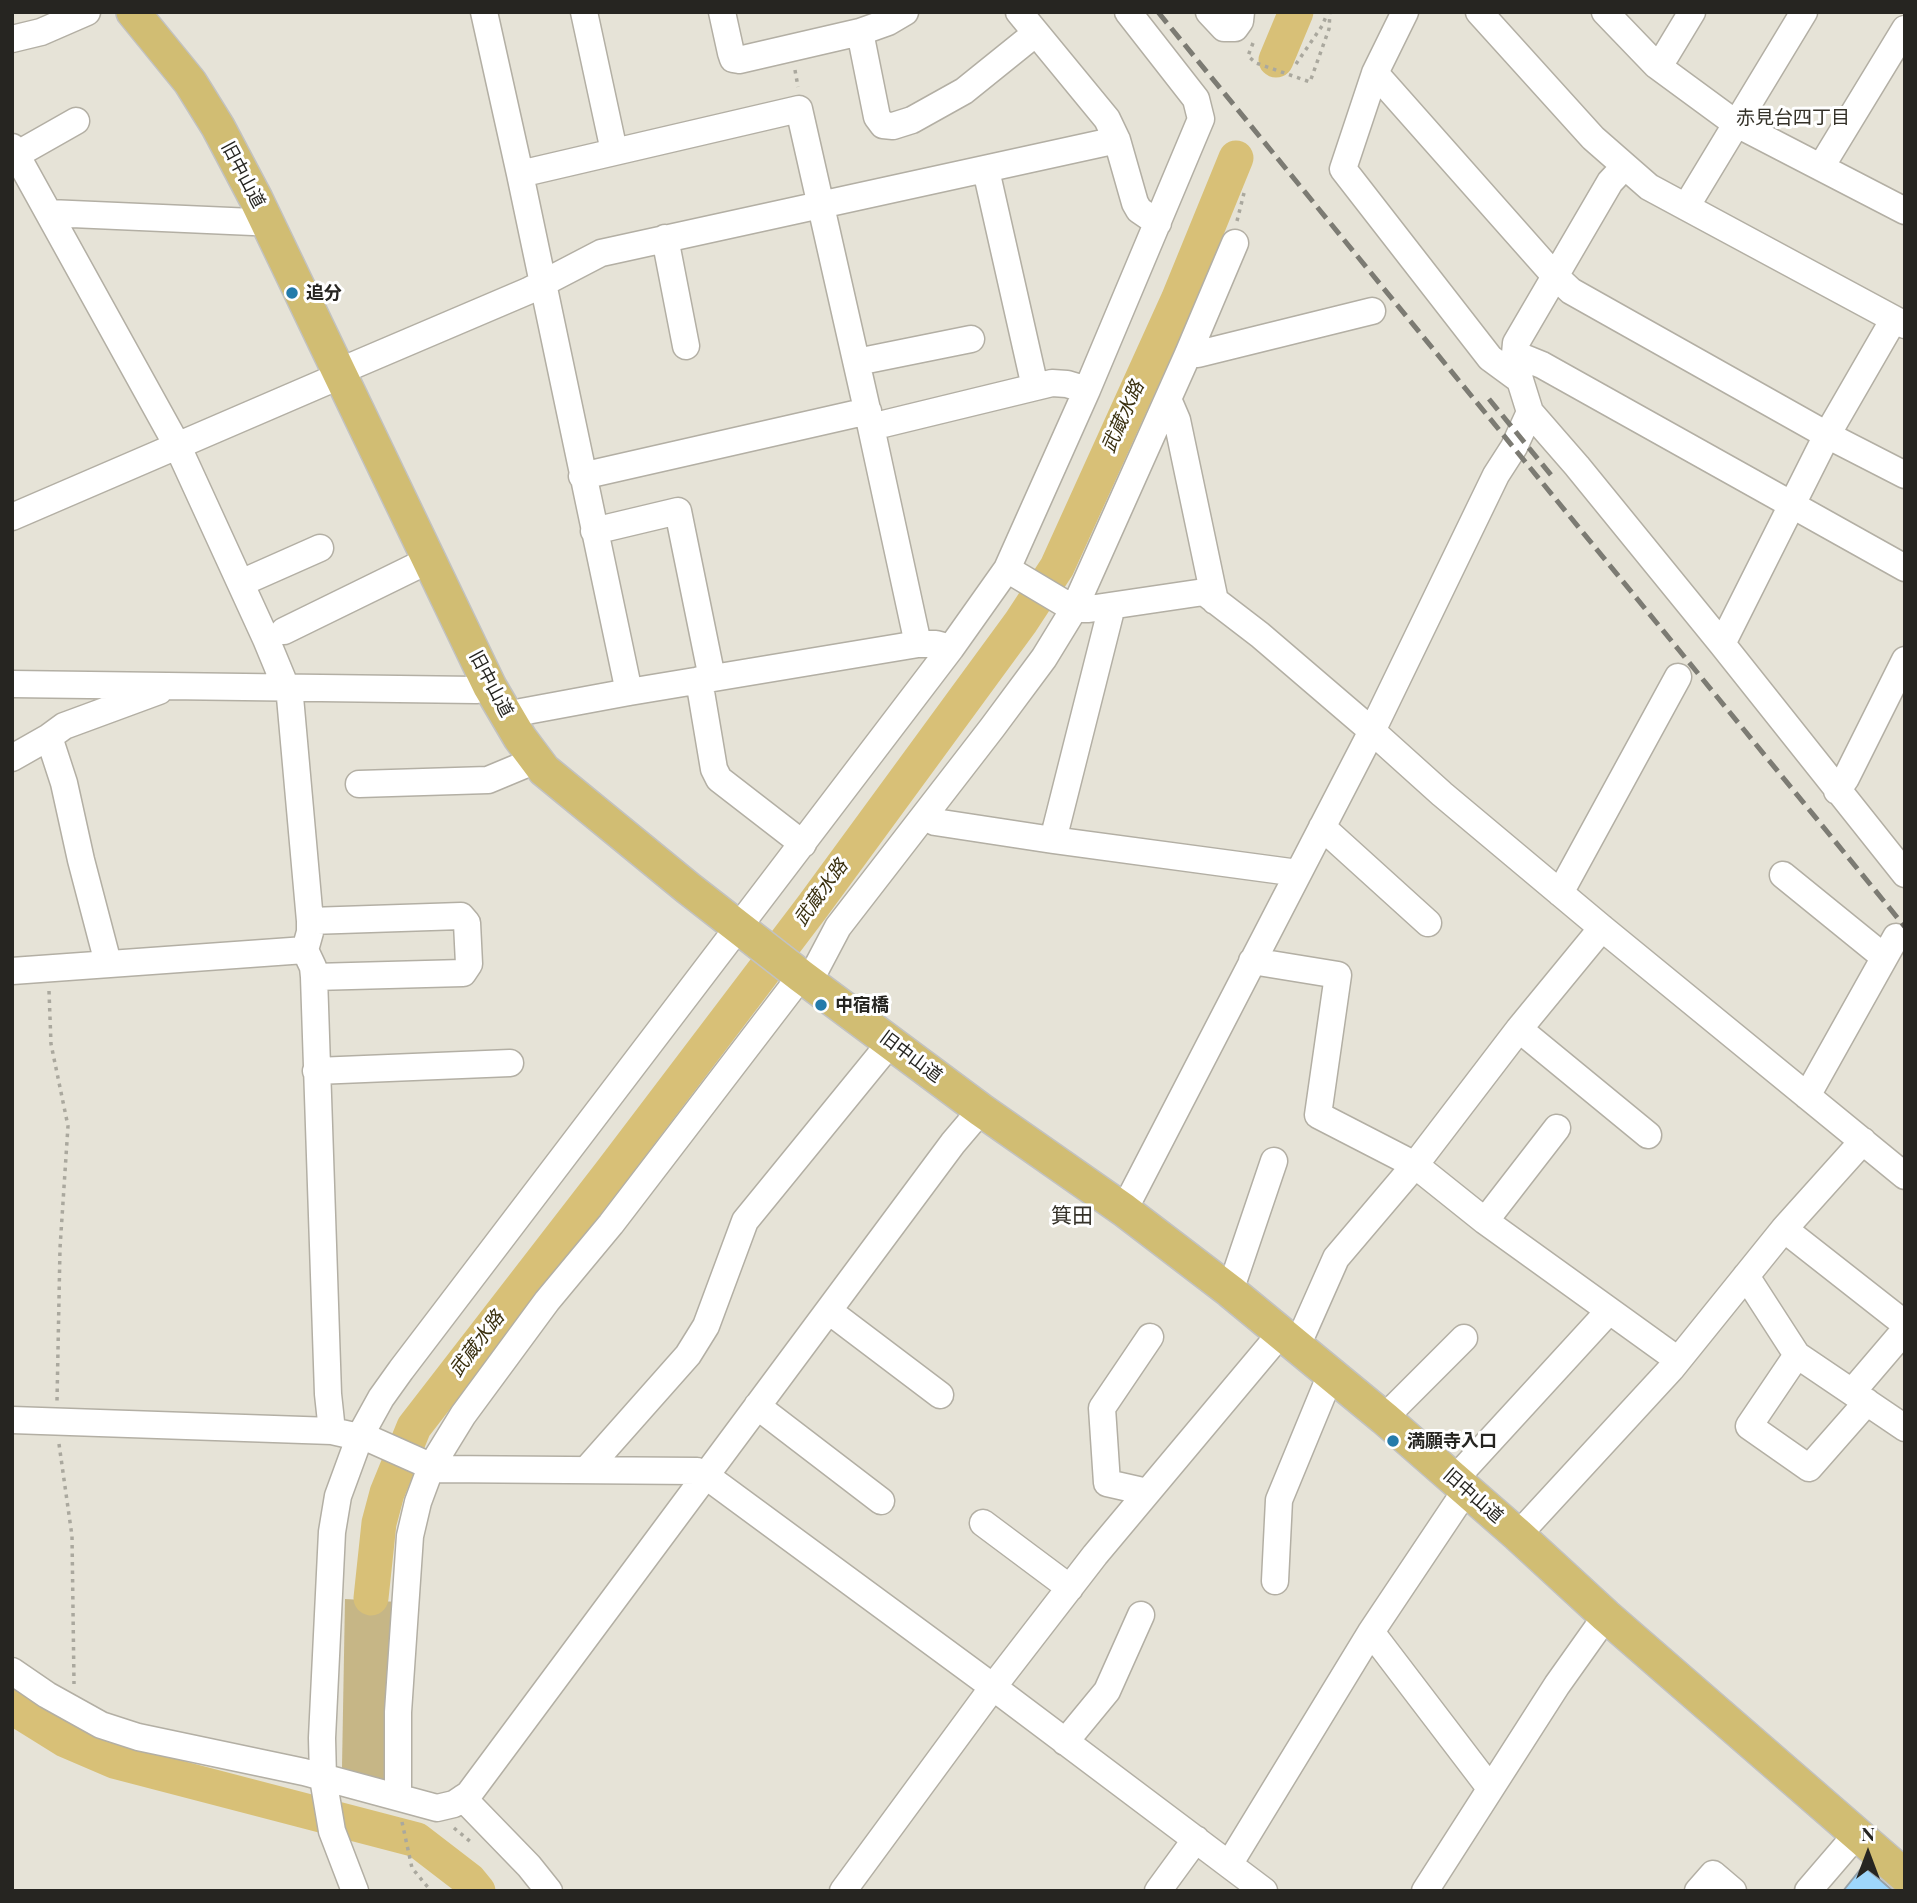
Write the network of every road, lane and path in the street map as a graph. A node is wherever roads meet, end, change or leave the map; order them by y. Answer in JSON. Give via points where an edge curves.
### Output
{"nodes":[{"id":1,"x":87,"y":12,"type":"edge"},
{"id":2,"x":133,"y":12,"type":"edge"},
{"id":3,"x":484,"y":12,"type":"edge"},
{"id":4,"x":584,"y":12,"type":"edge"},
{"id":5,"x":722,"y":12,"type":"edge"},
{"id":6,"x":905,"y":12,"type":"edge"},
{"id":7,"x":1019,"y":12,"type":"edge"},
{"id":8,"x":1128,"y":12,"type":"edge"},
{"id":9,"x":1209,"y":12,"type":"edge"},
{"id":10,"x":1241,"y":12,"type":"edge"},
{"id":11,"x":1329,"y":12,"type":"edge"},
{"id":12,"x":1405,"y":12,"type":"edge"},
{"id":13,"x":1479,"y":12,"type":"edge"},
{"id":14,"x":1605,"y":12,"type":"edge"},
{"id":15,"x":1692,"y":12,"type":"edge"},
{"id":16,"x":1804,"y":12,"type":"edge"},
{"id":17,"x":1905,"y":29,"type":"edge"},
{"id":18,"x":860,"y":32,"type":"junction"},
{"id":19,"x":1036,"y":33,"type":"junction"},
{"id":20,"x":1256,"y":34,"type":"dead end"},
{"id":21,"x":12,"y":38,"type":"edge"},
{"id":22,"x":790,"y":48,"type":"junction"},
{"id":23,"x":1296,"y":64,"type":"dead end"},
{"id":24,"x":1656,"y":65,"type":"junction"},
{"id":25,"x":1375,"y":73,"type":"junction"},
{"id":26,"x":799,"y":109,"type":"junction"},
{"id":27,"x":76,"y":121,"type":"dead end"},
{"id":28,"x":1735,"y":123,"type":"junction"},
{"id":29,"x":1117,"y":140,"type":"junction"},
{"id":30,"x":14,"y":151,"type":"edge"},
{"id":31,"x":614,"y":152,"type":"junction"},
{"id":32,"x":1624,"y":167,"type":"junction"},
{"id":33,"x":1821,"y":167,"type":"junction"},
{"id":34,"x":986,"y":170,"type":"junction"},
{"id":35,"x":520,"y":174,"type":"junction"},
{"id":36,"x":1244,"y":192,"type":"dead end"},
{"id":37,"x":820,"y":205,"type":"junction"},
{"id":38,"x":1686,"y":206,"type":"junction"},
{"id":39,"x":1905,"y":211,"type":"edge"},
{"id":40,"x":49,"y":213,"type":"junction"},
{"id":41,"x":266,"y":219,"type":"junction"},
{"id":42,"x":1158,"y":223,"type":"junction"},
{"id":43,"x":1236,"y":236,"type":"joint"},
{"id":44,"x":665,"y":238,"type":"junction"},
{"id":45,"x":1554,"y":275,"type":"junction"},
{"id":46,"x":541,"y":282,"type":"junction"},
{"id":47,"x":1372,"y":311,"type":"dead end"},
{"id":48,"x":1899,"y":322,"type":"edge"},
{"id":49,"x":971,"y":339,"type":"dead end"},
{"id":50,"x":686,"y":346,"type":"dead end"},
{"id":51,"x":1188,"y":354,"type":"junction"},
{"id":52,"x":857,"y":362,"type":"junction"},
{"id":53,"x":1517,"y":367,"type":"junction"},
{"id":54,"x":341,"y":374,"type":"junction"},
{"id":55,"x":1035,"y":387,"type":"junction"},
{"id":56,"x":1087,"y":390,"type":"junction"},
{"id":57,"x":1168,"y":399,"type":"junction"},
{"id":58,"x":1530,"y":412,"type":"junction"},
{"id":59,"x":870,"y":419,"type":"junction"},
{"id":60,"x":1827,"y":435,"type":"junction"},
{"id":61,"x":178,"y":447,"type":"junction"},
{"id":62,"x":1905,"y":475,"type":"edge"},
{"id":63,"x":582,"y":476,"type":"junction"},
{"id":64,"x":1792,"y":504,"type":"junction"},
{"id":65,"x":12,"y":517,"type":"edge"},
{"id":66,"x":594,"y":531,"type":"junction"},
{"id":67,"x":320,"y":548,"type":"dead end"},
{"id":68,"x":429,"y":560,"type":"junction"},
{"id":69,"x":1905,"y":568,"type":"edge"},
{"id":70,"x":1013,"y":574,"type":"junction"},
{"id":71,"x":240,"y":583,"type":"junction"},
{"id":72,"x":1215,"y":601,"type":"junction"},
{"id":73,"x":1068,"y":605,"type":"junction"},
{"id":74,"x":1112,"y":606,"type":"junction"},
{"id":75,"x":284,"y":631,"type":"dead end"},
{"id":76,"x":918,"y":644,"type":"junction"},
{"id":77,"x":1722,"y":644,"type":"junction"},
{"id":78,"x":951,"y":648,"type":"junction"},
{"id":79,"x":1905,"y":660,"type":"edge"},
{"id":80,"x":1678,"y":677,"type":"dead end"},
{"id":81,"x":706,"y":679,"type":"junction"},
{"id":82,"x":12,"y":684,"type":"edge"},
{"id":83,"x":167,"y":687,"type":"junction"},
{"id":84,"x":491,"y":687,"type":"junction"},
{"id":85,"x":288,"y":688,"type":"junction"},
{"id":86,"x":628,"y":692,"type":"junction"},
{"id":87,"x":508,"y":716,"type":"junction"},
{"id":88,"x":1372,"y":730,"type":"junction"},
{"id":89,"x":49,"y":737,"type":"junction"},
{"id":90,"x":12,"y":758,"type":"edge"},
{"id":91,"x":536,"y":760,"type":"junction"},
{"id":92,"x":359,"y":784,"type":"dead end"},
{"id":93,"x":1837,"y":790,"type":"junction"},
{"id":94,"x":924,"y":817,"type":"junction"},
{"id":95,"x":1322,"y":827,"type":"junction"},
{"id":96,"x":1053,"y":840,"type":"junction"},
{"id":97,"x":803,"y":844,"type":"junction"},
{"id":98,"x":1298,"y":873,"type":"junction"},
{"id":99,"x":1905,"y":874,"type":"edge"},
{"id":100,"x":1783,"y":875,"type":"dead end"},
{"id":101,"x":1560,"y":893,"type":"junction"},
{"id":102,"x":310,"y":921,"type":"junction"},
{"id":103,"x":1428,"y":923,"type":"dead end"},
{"id":104,"x":1602,"y":928,"type":"junction"},
{"id":105,"x":742,"y":931,"type":"junction"},
{"id":106,"x":305,"y":950,"type":"junction"},
{"id":107,"x":1252,"y":961,"type":"junction"},
{"id":108,"x":108,"y":963,"type":"junction"},
{"id":109,"x":49,"y":968,"type":"junction"},
{"id":110,"x":12,"y":971,"type":"edge"},
{"id":111,"x":314,"y":977,"type":"junction"},
{"id":112,"x":802,"y":977,"type":"junction"},
{"id":113,"x":1518,"y":1029,"type":"junction"},
{"id":114,"x":891,"y":1042,"type":"junction"},
{"id":115,"x":510,"y":1063,"type":"dead end"},
{"id":116,"x":316,"y":1071,"type":"junction"},
{"id":117,"x":1807,"y":1096,"type":"junction"},
{"id":118,"x":981,"y":1110,"type":"junction"},
{"id":119,"x":1557,"y":1128,"type":"dead end"},
{"id":120,"x":1648,"y":1135,"type":"dead end"},
{"id":121,"x":1863,"y":1141,"type":"junction"},
{"id":122,"x":1275,"y":1161,"type":"dead end"},
{"id":123,"x":1415,"y":1165,"type":"junction"},
{"id":124,"x":1905,"y":1176,"type":"edge"},
{"id":125,"x":1124,"y":1210,"type":"junction"},
{"id":126,"x":1485,"y":1221,"type":"junction"},
{"id":127,"x":1784,"y":1229,"type":"junction"},
{"id":128,"x":1746,"y":1276,"type":"junction"},
{"id":129,"x":1230,"y":1291,"type":"junction"},
{"id":130,"x":829,"y":1311,"type":"junction"},
{"id":131,"x":1609,"y":1311,"type":"junction"},
{"id":132,"x":1905,"y":1324,"type":"edge"},
{"id":133,"x":1905,"y":1330,"type":"edge"},
{"id":134,"x":1150,"y":1337,"type":"dead end"},
{"id":135,"x":1464,"y":1338,"type":"dead end"},
{"id":136,"x":1289,"y":1340,"type":"junction"},
{"id":137,"x":1797,"y":1355,"type":"junction"},
{"id":138,"x":1678,"y":1360,"type":"junction"},
{"id":139,"x":1331,"y":1374,"type":"junction"},
{"id":140,"x":940,"y":1395,"type":"dead end"},
{"id":141,"x":1859,"y":1397,"type":"junction"},
{"id":142,"x":757,"y":1406,"type":"junction"},
{"id":143,"x":1384,"y":1418,"type":"junction"},
{"id":144,"x":12,"y":1420,"type":"edge"},
{"id":145,"x":56,"y":1422,"type":"junction"},
{"id":146,"x":1905,"y":1428,"type":"edge"},
{"id":147,"x":332,"y":1431,"type":"junction"},
{"id":148,"x":367,"y":1439,"type":"junction"},
{"id":149,"x":426,"y":1465,"type":"junction"},
{"id":150,"x":587,"y":1469,"type":"junction"},
{"id":151,"x":705,"y":1475,"type":"junction"},
{"id":152,"x":1460,"y":1485,"type":"junction"},
{"id":153,"x":1147,"y":1492,"type":"junction"},
{"id":154,"x":881,"y":1501,"type":"dead end"},
{"id":155,"x":983,"y":1523,"type":"dead end"},
{"id":156,"x":1518,"y":1535,"type":"junction"},
{"id":157,"x":1275,"y":1581,"type":"dead end"},
{"id":158,"x":1070,"y":1588,"type":"junction"},
{"id":159,"x":1141,"y":1615,"type":"dead end"},
{"id":160,"x":1606,"y":1616,"type":"junction"},
{"id":161,"x":1371,"y":1632,"type":"junction"},
{"id":162,"x":12,"y":1671,"type":"edge"},
{"id":163,"x":993,"y":1687,"type":"junction"},
{"id":164,"x":72,"y":1709,"type":"junction"},
{"id":165,"x":1065,"y":1742,"type":"junction"},
{"id":166,"x":324,"y":1784,"type":"junction"},
{"id":167,"x":1490,"y":1788,"type":"junction"},
{"id":168,"x":463,"y":1798,"type":"junction"},
{"id":169,"x":399,"y":1806,"type":"junction"},
{"id":170,"x":1857,"y":1834,"type":"junction"},
{"id":171,"x":1196,"y":1839,"type":"junction"},
{"id":172,"x":1230,"y":1863,"type":"junction"},
{"id":173,"x":1905,"y":1876,"type":"edge"},
{"id":174,"x":355,"y":1891,"type":"edge"},
{"id":175,"x":431,"y":1891,"type":"edge"},
{"id":176,"x":549,"y":1891,"type":"edge"},
{"id":177,"x":843,"y":1891,"type":"edge"},
{"id":178,"x":1158,"y":1891,"type":"edge"},
{"id":179,"x":1264,"y":1891,"type":"edge"},
{"id":180,"x":1425,"y":1891,"type":"edge"},
{"id":181,"x":1698,"y":1891,"type":"edge"},
{"id":182,"x":1733,"y":1891,"type":"edge"},
{"id":183,"x":1808,"y":1891,"type":"edge"}],
"edges":[{"from":1,"to":21,"type":"street","via":[[41,32]]},
{"from":2,"to":41,"type":"main road","name":"旧中山道","via":[[191,82]]},
{"from":3,"to":35,"type":"street"},
{"from":4,"to":31,"type":"street"},
{"from":5,"to":22,"type":"street","via":[[733,59]]},
{"from":6,"to":18,"type":"street"},
{"from":7,"to":19,"type":"street"},
{"from":8,"to":42,"type":"street","via":[[1196,99],[1201,119]]},
{"from":9,"to":10,"type":"street","via":[[1224,27],[1235,28]]},
{"from":11,"to":20,"type":"path","via":[[1329,29],[1310,82],[1248,56]]},
{"from":11,"to":23,"type":"path"},
{"from":12,"to":25,"type":"street"},
{"from":13,"to":32,"type":"street"},
{"from":14,"to":24,"type":"street"},
{"from":15,"to":24,"type":"street"},
{"from":16,"to":28,"type":"street"},
{"from":17,"to":33,"type":"street"},
{"from":18,"to":19,"type":"street","via":[[877,117],[883,125],[893,126],[964,92]]},
{"from":18,"to":22,"type":"street"},
{"from":19,"to":29,"type":"street","via":[[1107,119]]},
{"from":22,"to":26,"type":"path"},
{"from":24,"to":28,"type":"street"},
{"from":25,"to":45,"type":"street"},
{"from":25,"to":53,"type":"street","via":[[1343,169],[1490,358]]},
{"from":26,"to":31,"type":"street"},
{"from":26,"to":37,"type":"street"},
{"from":27,"to":30,"type":"street"},
{"from":28,"to":33,"type":"street"},
{"from":28,"to":38,"type":"street"},
{"from":29,"to":34,"type":"street"},
{"from":29,"to":42,"type":"street","via":[[1135,203]]},
{"from":30,"to":40,"type":"street"},
{"from":31,"to":35,"type":"street"},
{"from":32,"to":38,"type":"street","via":[[1649,187]]},
{"from":32,"to":45,"type":"street","via":[[1610,182]]},
{"from":33,"to":39,"type":"street"},
{"from":34,"to":37,"type":"street"},
{"from":34,"to":55,"type":"street"},
{"from":35,"to":46,"type":"street"},
{"from":36,"to":43,"type":"path"},
{"from":37,"to":44,"type":"street"},
{"from":37,"to":52,"type":"street"},
{"from":38,"to":48,"type":"street"},
{"from":40,"to":41,"type":"street"},
{"from":40,"to":61,"type":"street"},
{"from":41,"to":54,"type":"main road","name":"旧中山道"},
{"from":42,"to":56,"type":"street"},
{"from":43,"to":51,"type":"street"},
{"from":44,"to":46,"type":"street","via":[[601,253]]},
{"from":44,"to":50,"type":"street"},
{"from":45,"to":53,"type":"street","via":[[1516,343]]},
{"from":45,"to":60,"type":"street","via":[[1582,298]]},
{"from":46,"to":54,"type":"street"},
{"from":46,"to":63,"type":"street"},
{"from":47,"to":51,"type":"street"},
{"from":48,"to":60,"type":"street"},
{"from":49,"to":52,"type":"street"},
{"from":51,"to":57,"type":"street"},
{"from":52,"to":59,"type":"street"},
{"from":53,"to":58,"type":"street"},
{"from":53,"to":64,"type":"street","via":[[1542,365]]},
{"from":54,"to":61,"type":"street"},
{"from":54,"to":68,"type":"main road","name":"旧中山道"},
{"from":55,"to":56,"type":"street","via":[[1060,384]]},
{"from":55,"to":59,"type":"street"},
{"from":56,"to":70,"type":"street"},
{"from":57,"to":72,"type":"street","via":[[1177,420]]},
{"from":57,"to":73,"type":"street"},
{"from":58,"to":77,"type":"street"},
{"from":58,"to":88,"type":"street"},
{"from":59,"to":63,"type":"street"},
{"from":59,"to":76,"type":"street"},
{"from":60,"to":62,"type":"street"},
{"from":60,"to":64,"type":"street"},
{"from":61,"to":65,"type":"street"},
{"from":61,"to":71,"type":"street"},
{"from":63,"to":66,"type":"street"},
{"from":64,"to":69,"type":"street"},
{"from":64,"to":77,"type":"street"},
{"from":66,"to":81,"type":"street","via":[[678,511]]},
{"from":66,"to":86,"type":"street"},
{"from":67,"to":71,"type":"street"},
{"from":68,"to":75,"type":"street"},
{"from":68,"to":84,"type":"main road","name":"旧中山道"},
{"from":70,"to":73,"type":"street"},
{"from":70,"to":78,"type":"street"},
{"from":71,"to":85,"type":"street"},
{"from":72,"to":74,"type":"street","via":[[1204,592]]},
{"from":72,"to":88,"type":"street"},
{"from":73,"to":74,"type":"street"},
{"from":73,"to":94,"type":"street","via":[[1044,658]]},
{"from":74,"to":96,"type":"street"},
{"from":76,"to":78,"type":"street"},
{"from":76,"to":81,"type":"street"},
{"from":77,"to":93,"type":"street"},
{"from":78,"to":97,"type":"street"},
{"from":79,"to":93,"type":"street"},
{"from":80,"to":101,"type":"street"},
{"from":81,"to":86,"type":"street"},
{"from":81,"to":97,"type":"street","via":[[713,769],[719,779]]},
{"from":82,"to":83,"type":"street"},
{"from":83,"to":85,"type":"street"},
{"from":83,"to":89,"type":"street","via":[[64,726]]},
{"from":84,"to":85,"type":"street"},
{"from":84,"to":87,"type":"main road","name":"旧中山道"},
{"from":85,"to":102,"type":"street"},
{"from":86,"to":87,"type":"street"},
{"from":87,"to":91,"type":"main road","name":"旧中山道"},
{"from":88,"to":95,"type":"street"},
{"from":88,"to":101,"type":"street"},
{"from":89,"to":90,"type":"street"},
{"from":89,"to":108,"type":"street"},
{"from":91,"to":92,"type":"street","via":[[488,780]]},
{"from":91,"to":105,"type":"main road","name":"旧中山道","via":[[558,783]]},
{"from":93,"to":99,"type":"street"},
{"from":94,"to":96,"type":"street"},
{"from":94,"to":112,"type":"street"},
{"from":95,"to":98,"type":"street"},
{"from":95,"to":103,"type":"street"},
{"from":96,"to":98,"type":"street"},
{"from":97,"to":105,"type":"street"},
{"from":98,"to":107,"type":"street"},
{"from":100,"to":117,"type":"street","via":[[1890,947]]},
{"from":101,"to":104,"type":"street"},
{"from":102,"to":106,"type":"street"},
{"from":102,"to":111,"type":"street","via":[[461,916],[467,923],[469,964],[463,973]]},
{"from":104,"to":113,"type":"street"},
{"from":104,"to":117,"type":"street"},
{"from":105,"to":112,"type":"main road","name":"旧中山道"},
{"from":105,"to":148,"type":"street","via":[[401,1370],[381,1398]]},
{"from":106,"to":108,"type":"street"},
{"from":106,"to":111,"type":"street"},
{"from":107,"to":123,"type":"street","via":[[1338,975],[1318,1115]]},
{"from":107,"to":125,"type":"street"},
{"from":108,"to":109,"type":"street"},
{"from":109,"to":110,"type":"street"},
{"from":109,"to":145,"type":"path","via":[[51,1044],[68,1126]]},
{"from":111,"to":116,"type":"street"},
{"from":112,"to":114,"type":"main road","name":"旧中山道"},
{"from":112,"to":149,"type":"street","via":[[547,1301]]},
{"from":113,"to":120,"type":"street"},
{"from":113,"to":123,"type":"street"},
{"from":114,"to":118,"type":"main road","name":"旧中山道"},
{"from":114,"to":150,"type":"street","via":[[745,1221],[706,1326],[688,1355]]},
{"from":115,"to":116,"type":"street"},
{"from":116,"to":147,"type":"street"},
{"from":117,"to":121,"type":"street"},
{"from":118,"to":125,"type":"main road","name":"旧中山道"},
{"from":118,"to":130,"type":"street"},
{"from":119,"to":126,"type":"street"},
{"from":121,"to":124,"type":"street"},
{"from":121,"to":127,"type":"street"},
{"from":122,"to":129,"type":"street"},
{"from":123,"to":126,"type":"street"},
{"from":123,"to":136,"type":"street","via":[[1336,1258]]},
{"from":125,"to":129,"type":"main road","name":"旧中山道"},
{"from":126,"to":131,"type":"street"},
{"from":127,"to":128,"type":"street"},
{"from":127,"to":132,"type":"street"},
{"from":128,"to":137,"type":"street"},
{"from":128,"to":138,"type":"street"},
{"from":129,"to":136,"type":"main road","name":"旧中山道"},
{"from":130,"to":140,"type":"street"},
{"from":130,"to":142,"type":"street"},
{"from":131,"to":138,"type":"street"},
{"from":131,"to":152,"type":"street"},
{"from":133,"to":141,"type":"street"},
{"from":134,"to":153,"type":"street","via":[[1102,1408],[1107,1483]]},
{"from":135,"to":143,"type":"street"},
{"from":136,"to":139,"type":"main road","name":"旧中山道"},
{"from":136,"to":153,"type":"street"},
{"from":137,"to":141,"type":"street"},
{"from":137,"to":141,"type":"street","via":[[1749,1426],[1809,1468]]},
{"from":138,"to":156,"type":"street"},
{"from":139,"to":143,"type":"main road","name":"旧中山道"},
{"from":139,"to":157,"type":"street","via":[[1279,1500]]},
{"from":141,"to":146,"type":"street"},
{"from":142,"to":151,"type":"street"},
{"from":142,"to":154,"type":"street"},
{"from":143,"to":152,"type":"main road","name":"旧中山道"},
{"from":144,"to":145,"type":"street"},
{"from":145,"to":147,"type":"street"},
{"from":145,"to":164,"type":"path","via":[[72,1536]]},
{"from":147,"to":148,"type":"street"},
{"from":148,"to":149,"type":"street"},
{"from":148,"to":166,"type":"street","via":[[338,1496],[332,1532]]},
{"from":149,"to":150,"type":"street","via":[[437,1469]]},
{"from":149,"to":169,"type":"street","via":[[410,1536],[398,1712]]},
{"from":150,"to":151,"type":"street","via":[[696,1471]]},
{"from":151,"to":163,"type":"street"},
{"from":151,"to":168,"type":"street"},
{"from":152,"to":156,"type":"main road","name":"旧中山道"},
{"from":152,"to":161,"type":"street"},
{"from":153,"to":158,"type":"street"},
{"from":155,"to":158,"type":"street"},
{"from":156,"to":160,"type":"main road","name":"旧中山道"},
{"from":158,"to":163,"type":"street"},
{"from":159,"to":165,"type":"street","via":[[1107,1691]]},
{"from":160,"to":167,"type":"street"},
{"from":160,"to":170,"type":"main road","name":"旧中山道"},
{"from":161,"to":167,"type":"street"},
{"from":161,"to":172,"type":"street"},
{"from":162,"to":164,"type":"street"},
{"from":163,"to":165,"type":"street"},
{"from":163,"to":177,"type":"street"},
{"from":164,"to":166,"type":"street","via":[[138,1737]]},
{"from":165,"to":171,"type":"street"},
{"from":166,"to":169,"type":"street"},
{"from":166,"to":174,"type":"street","via":[[332,1831]]},
{"from":167,"to":180,"type":"street"},
{"from":168,"to":169,"type":"street","via":[[437,1808]]},
{"from":168,"to":176,"type":"street"},
{"from":169,"to":175,"type":"path","via":[[412,1868]]},
{"from":170,"to":173,"type":"main road","name":"旧中山道"},
{"from":170,"to":183,"type":"street"},
{"from":171,"to":172,"type":"street"},
{"from":171,"to":178,"type":"street"},
{"from":172,"to":179,"type":"street"},
{"from":181,"to":182,"type":"street","via":[[1713,1874]]}]}
